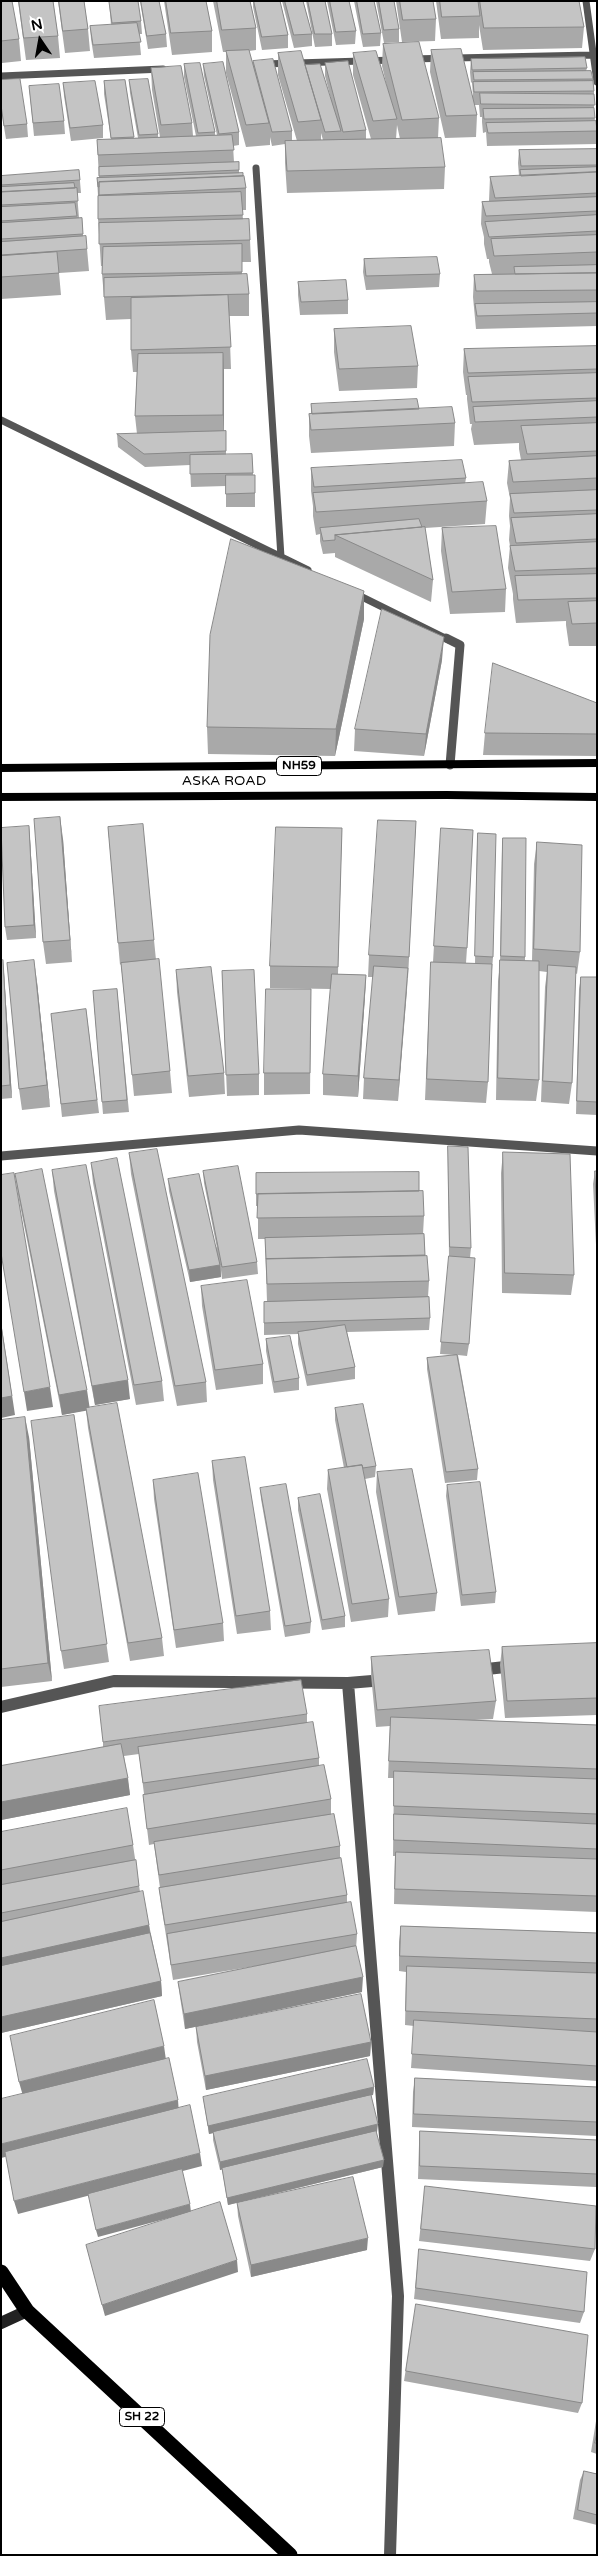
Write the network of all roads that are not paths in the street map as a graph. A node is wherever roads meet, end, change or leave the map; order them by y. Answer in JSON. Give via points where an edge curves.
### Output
{"nodes":[{"id":1,"x":586,"y":1,"type":"edge"},
{"id":2,"x":591,"y":56,"type":"junction"},
{"id":3,"x":254,"y":65,"type":"edge"},
{"id":4,"x":166,"y":69,"type":"edge"},
{"id":5,"x":1,"y":76,"type":"edge"},
{"id":6,"x":597,"y":82,"type":"edge"},
{"id":7,"x":256,"y":168,"type":"dead end"},
{"id":8,"x":1,"y":420,"type":"edge"},
{"id":9,"x":281,"y":558,"type":"junction"},
{"id":10,"x":317,"y":575,"type":"edge"},
{"id":11,"x":344,"y":588,"type":"edge"},
{"id":12,"x":597,"y":763,"type":"edge"},
{"id":13,"x":450,"y":765,"type":"junction"},
{"id":14,"x":1,"y":768,"type":"edge"},
{"id":15,"x":1,"y":797,"type":"edge"},
{"id":16,"x":597,"y":797,"type":"edge"},
{"id":17,"x":597,"y":1151,"type":"edge"},
{"id":18,"x":1,"y":1156,"type":"edge"},
{"id":19,"x":522,"y":1665,"type":"edge"},
{"id":20,"x":464,"y":1671,"type":"edge"},
{"id":21,"x":396,"y":1678,"type":"edge"},
{"id":22,"x":348,"y":1683,"type":"junction"},
{"id":23,"x":1,"y":1708,"type":"edge"},
{"id":24,"x":1,"y":2272,"type":"edge"},
{"id":25,"x":27,"y":2310,"type":"junction"},
{"id":26,"x":1,"y":2323,"type":"edge"},
{"id":27,"x":290,"y":2555,"type":"edge"},
{"id":28,"x":390,"y":2555,"type":"edge"}],
"edges":[{"from":1,"to":2,"type":"street"},
{"from":2,"to":3,"type":"street"},
{"from":2,"to":6,"type":"street"},
{"from":4,"to":5,"type":"street"},
{"from":7,"to":9,"type":"street"},
{"from":8,"to":9,"type":"street"},
{"from":9,"to":10,"type":"street"},
{"from":11,"to":13,"type":"street","via":[[460,645]]},
{"from":12,"to":13,"type":"highway","number":"NH59"},
{"from":13,"to":14,"type":"highway","number":"NH59"},
{"from":15,"to":16,"type":"highway","name":"ASKA ROAD","number":"NH59"},
{"from":17,"to":18,"type":"street","via":[[299,1130]]},
{"from":19,"to":20,"type":"street"},
{"from":21,"to":22,"type":"street"},
{"from":22,"to":23,"type":"street","via":[[114,1681]]},
{"from":22,"to":28,"type":"street","via":[[398,2296]]},
{"from":24,"to":25,"type":"main road","number":"SH 22"},
{"from":25,"to":26,"type":"street"},
{"from":25,"to":27,"type":"main road","number":"SH 22"}]}
